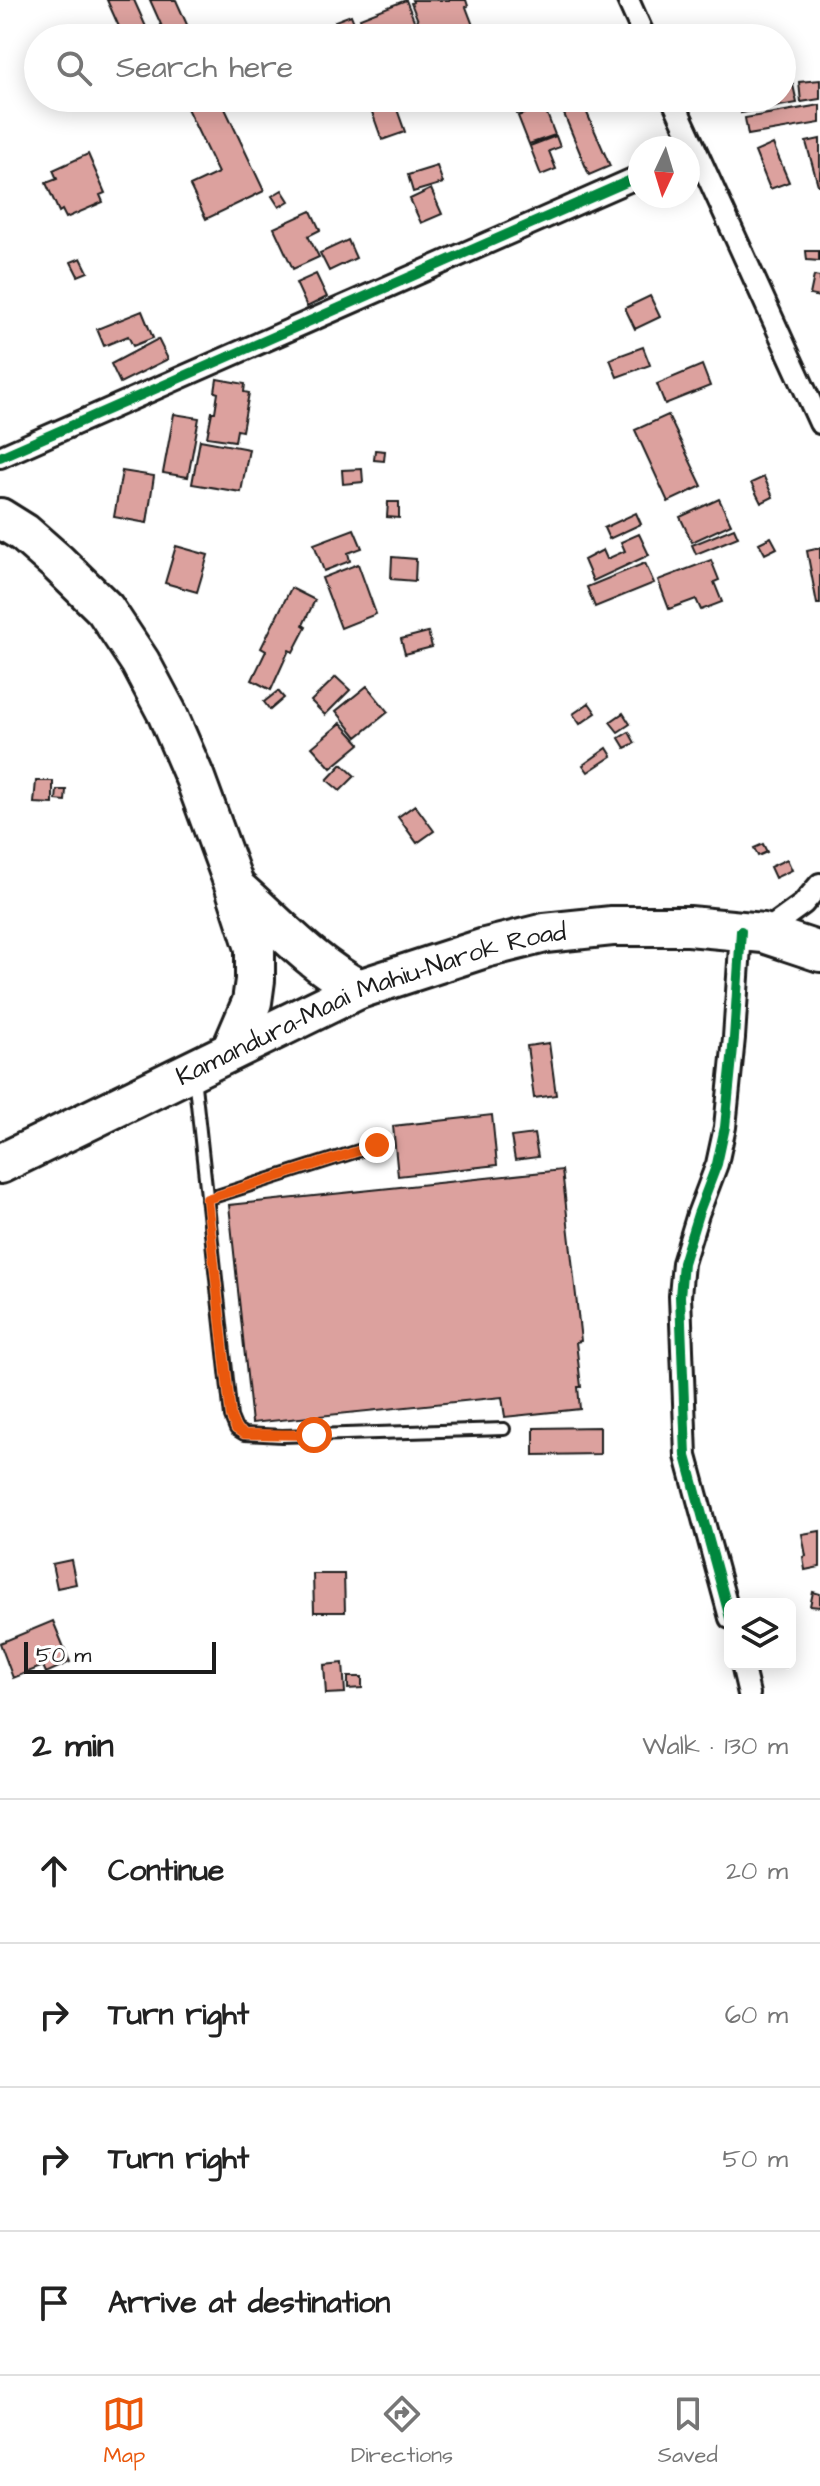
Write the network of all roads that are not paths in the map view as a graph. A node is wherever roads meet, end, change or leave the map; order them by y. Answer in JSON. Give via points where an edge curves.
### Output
{"nodes":[{"id":1,"x":628,"y":0,"type":"edge"},
{"id":2,"x":639,"y":24,"type":"edge"},
{"id":3,"x":677,"y":112,"type":"edge"},
{"id":4,"x":686,"y":136,"type":"edge"},
{"id":5,"x":700,"y":170,"type":"edge"},
{"id":6,"x":628,"y":181,"type":"edge"},
{"id":7,"x":820,"y":423,"type":"edge"},
{"id":8,"x":0,"y":457,"type":"edge"},
{"id":9,"x":0,"y":518,"type":"edge"},
{"id":10,"x":820,"y":884,"type":"edge"},
{"id":11,"x":235,"y":887,"type":"junction"},
{"id":12,"x":752,"y":932,"type":"junction"},
{"id":13,"x":820,"y":952,"type":"edge"},
{"id":14,"x":359,"y":989,"type":"junction"},
{"id":15,"x":231,"y":1051,"type":"junction"},
{"id":16,"x":193,"y":1070,"type":"junction"},
{"id":17,"x":377,"y":1145,"type":"dead end"},
{"id":18,"x":0,"y":1164,"type":"edge"},
{"id":19,"x":207,"y":1199,"type":"junction"},
{"id":20,"x":504,"y":1429,"type":"dead end"},
{"id":21,"x":725,"y":1598,"type":"edge"},
{"id":22,"x":743,"y":1670,"type":"edge"},
{"id":23,"x":749,"y":1694,"type":"edge"}],
"edges":[{"from":1,"to":2,"type":"street"},
{"from":3,"to":4,"type":"street"},
{"from":5,"to":7,"type":"street"},
{"from":6,"to":8,"type":"street"},
{"from":9,"to":11,"type":"highway","via":[[46,552],[105,609],[140,662],[195,778]]},
{"from":10,"to":12,"type":"street","via":[[803,904]]},
{"from":11,"to":14,"type":"highway","via":[[298,946]]},
{"from":11,"to":15,"type":"highway","via":[[255,948],[255,980],[252,1002]]},
{"from":12,"to":13,"type":"highway","name":"Kamandura-Maai Mahiu-Narok Road"},
{"from":12,"to":14,"type":"highway","name":"Kamandura-Maai Mahiu-Narok Road","via":[[612,926],[545,933]]},
{"from":12,"to":21,"type":"street","via":[[725,1127],[683,1263],[680,1296],[686,1456]]},
{"from":14,"to":15,"type":"highway","name":"Kamandura-Maai Mahiu-Narok Road"},
{"from":15,"to":16,"type":"highway","name":"Kamandura-Maai Mahiu-Narok Road"},
{"from":16,"to":18,"type":"highway","name":"Kamandura-Maai Mahiu-Narok Road"},
{"from":16,"to":19,"type":"lane"},
{"from":17,"to":19,"type":"lane"},
{"from":19,"to":20,"type":"lane","via":[[236,1429],[282,1436]]},
{"from":22,"to":23,"type":"street"}]}
